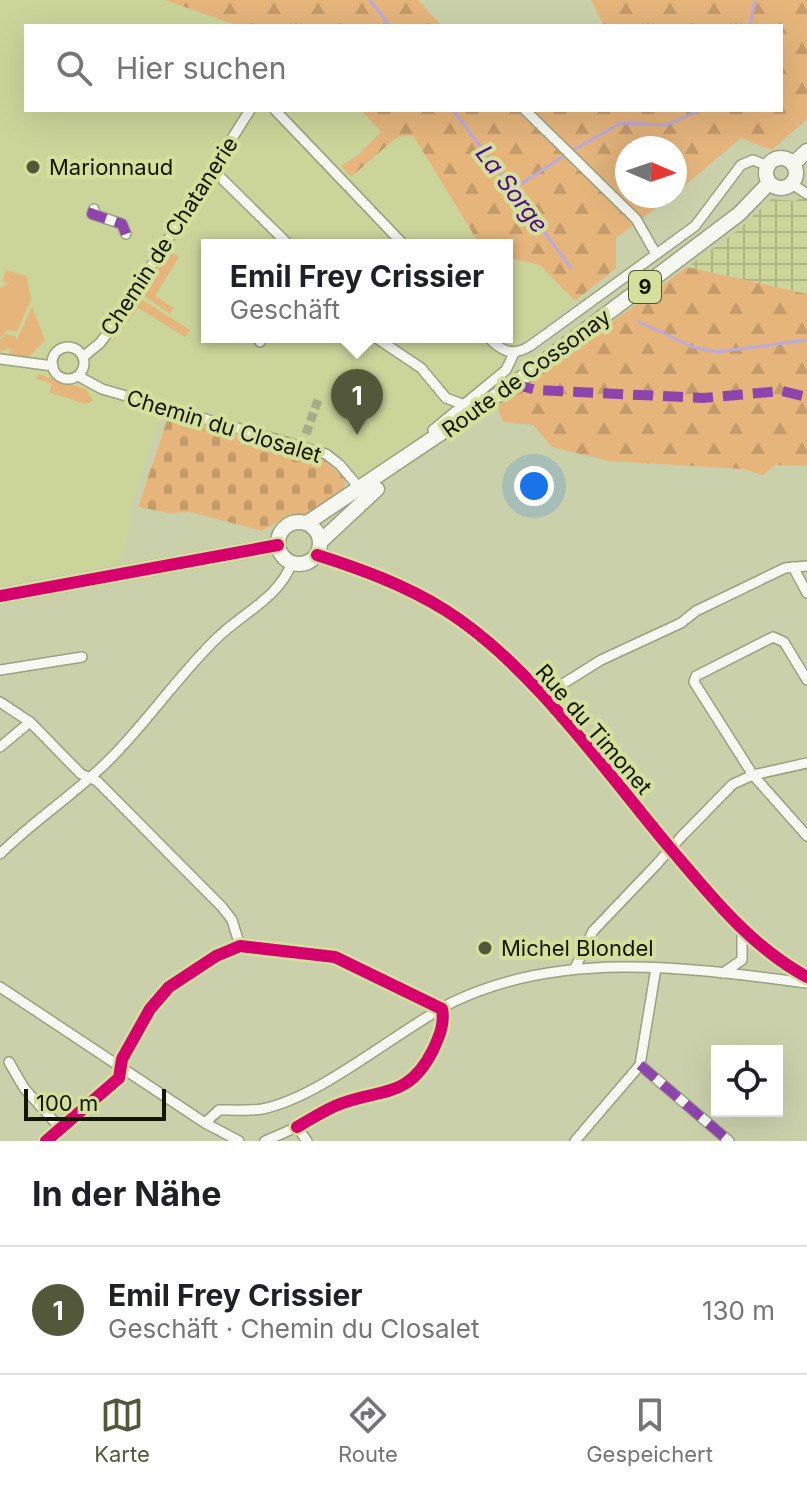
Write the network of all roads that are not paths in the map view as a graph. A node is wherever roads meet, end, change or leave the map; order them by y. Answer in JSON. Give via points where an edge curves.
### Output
{"nodes":[{"id":1,"x":249,"y":112,"type":"edge"},
{"id":2,"x":277,"y":112,"type":"edge"},
{"id":3,"x":527,"y":112,"type":"edge"},
{"id":4,"x":807,"y":151,"type":"edge"},
{"id":5,"x":793,"y":164,"type":"junction"},
{"id":6,"x":768,"y":166,"type":"junction"},
{"id":7,"x":212,"y":169,"type":"junction"},
{"id":8,"x":769,"y":183,"type":"junction"},
{"id":9,"x":792,"y":184,"type":"junction"},
{"id":10,"x":807,"y":194,"type":"edge"},
{"id":11,"x":94,"y":209,"type":"dead end"},
{"id":12,"x":126,"y":234,"type":"dead end"},
{"id":13,"x":283,"y":239,"type":"edge"},
{"id":14,"x":398,"y":239,"type":"edge"},
{"id":15,"x":656,"y":254,"type":"junction"},
{"id":16,"x":384,"y":343,"type":"edge"},
{"id":17,"x":494,"y":343,"type":"edge"},
{"id":18,"x":514,"y":353,"type":"junction"},
{"id":19,"x":83,"y":357,"type":"junction"},
{"id":20,"x":0,"y":359,"type":"edge"},
{"id":21,"x":53,"y":366,"type":"junction"},
{"id":22,"x":78,"y":376,"type":"junction"},
{"id":23,"x":462,"y":404,"type":"junction"},
{"id":24,"x":306,"y":434,"type":"tunnel mouth"},
{"id":25,"x":432,"y":436,"type":"junction"},
{"id":26,"x":301,"y":447,"type":"junction"},
{"id":27,"x":361,"y":490,"type":"junction"},
{"id":28,"x":307,"y":523,"type":"junction"},
{"id":29,"x":278,"y":545,"type":"junction"},
{"id":30,"x":318,"y":549,"type":"junction"},
{"id":31,"x":292,"y":563,"type":"junction"},
{"id":32,"x":807,"y":566,"type":"edge"},
{"id":33,"x":793,"y":567,"type":"junction"},
{"id":34,"x":807,"y":593,"type":"edge"},
{"id":35,"x":0,"y":596,"type":"edge"},
{"id":36,"x":82,"y":657,"type":"dead end"},
{"id":37,"x":0,"y":670,"type":"edge"},
{"id":38,"x":807,"y":680,"type":"edge"},
{"id":39,"x":542,"y":697,"type":"junction"},
{"id":40,"x":0,"y":702,"type":"edge"},
{"id":41,"x":30,"y":722,"type":"junction"},
{"id":42,"x":0,"y":747,"type":"edge"},
{"id":43,"x":807,"y":763,"type":"edge"},
{"id":44,"x":753,"y":775,"type":"junction"},
{"id":45,"x":90,"y":776,"type":"junction"},
{"id":46,"x":807,"y":836,"type":"edge"},
{"id":47,"x":0,"y":854,"type":"edge"},
{"id":48,"x":742,"y":931,"type":"junction"},
{"id":49,"x":240,"y":946,"type":"junction"},
{"id":50,"x":575,"y":968,"type":"junction"},
{"id":51,"x":656,"y":968,"type":"junction"},
{"id":52,"x":720,"y":974,"type":"junction"},
{"id":53,"x":807,"y":977,"type":"edge"},
{"id":54,"x":807,"y":983,"type":"edge"},
{"id":55,"x":0,"y":987,"type":"edge"},
{"id":56,"x":442,"y":1009,"type":"junction"},
{"id":57,"x":9,"y":1062,"type":"dead end"},
{"id":58,"x":640,"y":1065,"type":"junction"},
{"id":59,"x":123,"y":1068,"type":"junction"},
{"id":60,"x":205,"y":1123,"type":"junction"},
{"id":61,"x":297,"y":1127,"type":"junction"},
{"id":62,"x":60,"y":1128,"type":"junction"},
{"id":63,"x":47,"y":1140,"type":"edge"},
{"id":64,"x":239,"y":1141,"type":"edge"},
{"id":65,"x":265,"y":1141,"type":"edge"},
{"id":66,"x":307,"y":1141,"type":"edge"},
{"id":67,"x":575,"y":1141,"type":"edge"},
{"id":68,"x":729,"y":1141,"type":"edge"}],
"edges":[{"from":1,"to":7,"type":"street","name":"Chemin de Chatanerie"},
{"from":2,"to":14,"type":"street"},
{"from":3,"to":15,"type":"street","via":[[640,224]]},
{"from":4,"to":5,"type":"main road"},
{"from":5,"to":6,"type":"main road","via":[[780,158]]},
{"from":5,"to":9,"type":"main road"},
{"from":6,"to":8,"type":"main road"},
{"from":6,"to":15,"type":"street","via":[[753,160],[741,165],[707,215]]},
{"from":7,"to":13,"type":"street"},
{"from":7,"to":19,"type":"street","name":"Chemin de Chatanerie","via":[[113,326]]},
{"from":8,"to":9,"type":"main road","via":[[778,188]]},
{"from":8,"to":25,"type":"main road","name":"Route de Cossonay","number":"9","via":[[748,207],[660,276]]},
{"from":9,"to":10,"type":"street"},
{"from":11,"to":12,"type":"street","via":[[92,214],[122,224]]},
{"from":15,"to":18,"type":"street"},
{"from":16,"to":23,"type":"street","via":[[421,368],[446,398]]},
{"from":17,"to":18,"type":"street"},
{"from":18,"to":23,"type":"street","via":[[506,370]]},
{"from":19,"to":21,"type":"street","via":[[72,348],[63,349]]},
{"from":19,"to":22,"type":"street"},
{"from":20,"to":21,"type":"street"},
{"from":21,"to":22,"type":"street","via":[[63,378]]},
{"from":22,"to":26,"type":"street","name":"Chemin du Closalet","via":[[102,389]]},
{"from":23,"to":25,"type":"street"},
{"from":24,"to":26,"type":"street"},
{"from":25,"to":27,"type":"main road","name":"Route de Cossonay","number":"9"},
{"from":25,"to":30,"type":"main road","name":"Route de Cossonay","number":"9","via":[[337,523]]},
{"from":26,"to":27,"type":"street","name":"Chemin du Closalet","via":[[326,454]]},
{"from":27,"to":28,"type":"main road","name":"Route de Cossonay","number":"9"},
{"from":28,"to":29,"type":"main road","number":"9","via":[[286,526]]},
{"from":28,"to":30,"type":"main road","via":[[316,531]]},
{"from":29,"to":31,"type":"main road","via":[[282,557]]},
{"from":29,"to":35,"type":"main road","number":"9"},
{"from":30,"to":31,"type":"main road","number":"9","via":[[306,563]]},
{"from":30,"to":39,"type":"main road","name":"Rue du Timonet","via":[[446,611],[499,650]]},
{"from":31,"to":45,"type":"street","via":[[269,599],[201,654]]},
{"from":32,"to":33,"type":"street"},
{"from":33,"to":34,"type":"street"},
{"from":33,"to":39,"type":"street","via":[[601,660]]},
{"from":36,"to":37,"type":"street"},
{"from":38,"to":44,"type":"street","via":[[784,642],[773,637],[696,676],[695,688]]},
{"from":39,"to":48,"type":"main road","name":"Rue du Timonet"},
{"from":40,"to":41,"type":"street"},
{"from":41,"to":42,"type":"street"},
{"from":41,"to":45,"type":"street","via":[[81,774]]},
{"from":43,"to":44,"type":"street"},
{"from":44,"to":46,"type":"street"},
{"from":44,"to":50,"type":"street","bridge":true,"via":[[733,784],[593,931]]},
{"from":45,"to":47,"type":"street"},
{"from":45,"to":49,"type":"street","via":[[222,907]]},
{"from":48,"to":52,"type":"street","via":[[742,960]]},
{"from":48,"to":53,"type":"main road","name":"Rue du Timonet"},
{"from":49,"to":56,"type":"street","via":[[335,957]]},
{"from":49,"to":59,"type":"street","via":[[169,987],[150,1009],[122,1059]]},
{"from":50,"to":51,"type":"street"},
{"from":50,"to":56,"type":"street","via":[[498,986]]},
{"from":51,"to":52,"type":"street"},
{"from":51,"to":58,"type":"street"},
{"from":52,"to":54,"type":"street"},
{"from":55,"to":59,"type":"street"},
{"from":56,"to":60,"type":"street","via":[[300,1095],[261,1109],[219,1110]]},
{"from":56,"to":61,"type":"street","via":[[438,1040],[419,1073],[403,1087],[335,1106]]},
{"from":57,"to":62,"type":"street","via":[[24,1088]]},
{"from":58,"to":67,"type":"street"},
{"from":58,"to":68,"type":"street"},
{"from":59,"to":60,"type":"street"},
{"from":59,"to":62,"type":"street","via":[[114,1083]]},
{"from":60,"to":64,"type":"street"},
{"from":61,"to":65,"type":"street"},
{"from":61,"to":66,"type":"street"},
{"from":62,"to":63,"type":"street"}]}
